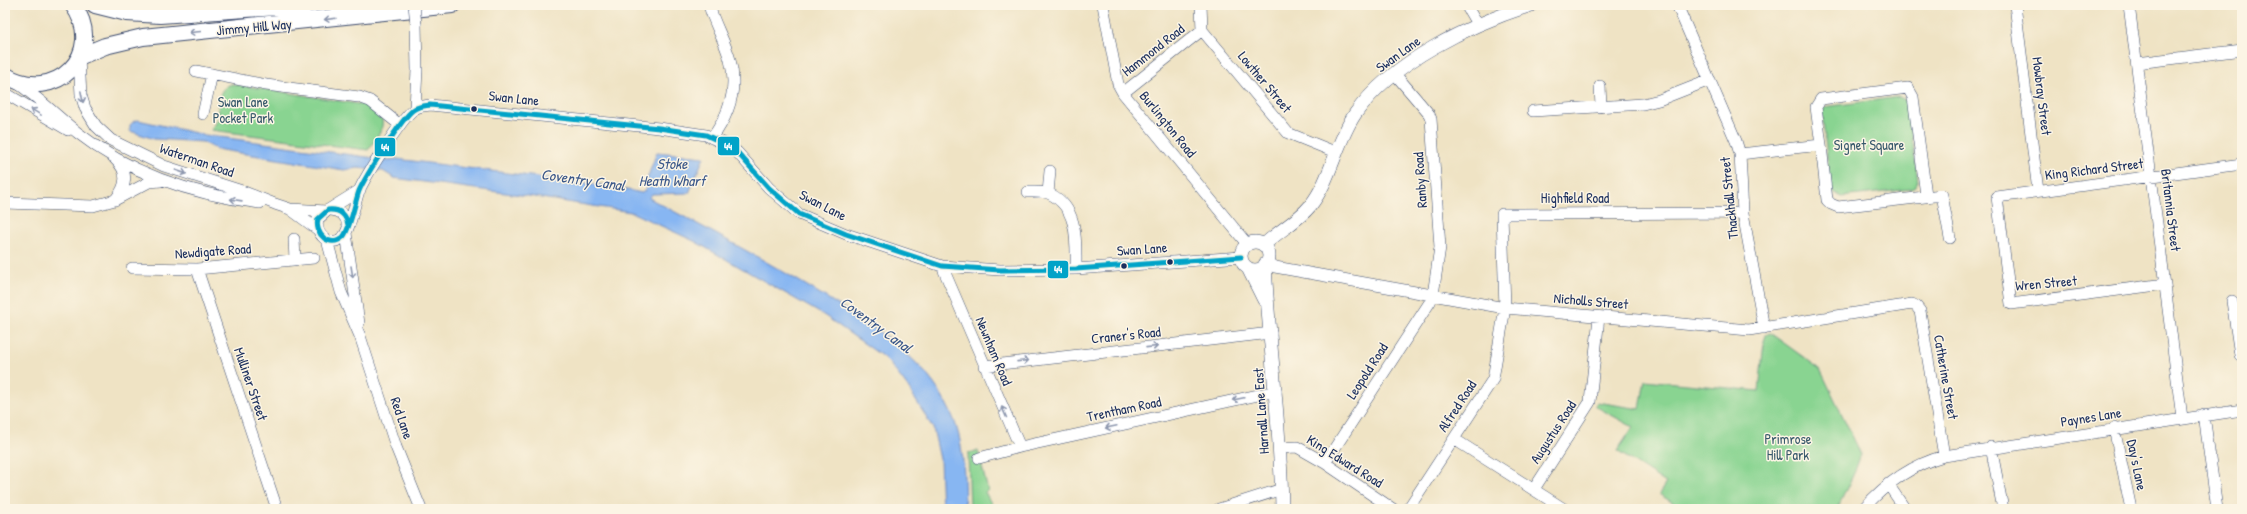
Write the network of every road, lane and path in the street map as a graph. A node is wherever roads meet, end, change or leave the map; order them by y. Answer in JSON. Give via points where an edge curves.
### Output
{"nodes":[{"id":1,"x":73,"y":5,"type":"edge"},
{"id":2,"x":305,"y":5,"type":"edge"},
{"id":3,"x":414,"y":5,"type":"edge"},
{"id":4,"x":452,"y":5,"type":"edge"},
{"id":5,"x":709,"y":5,"type":"edge"},
{"id":6,"x":1103,"y":5,"type":"edge"},
{"id":7,"x":1201,"y":5,"type":"edge"},
{"id":8,"x":1466,"y":5,"type":"edge"},
{"id":9,"x":1531,"y":5,"type":"edge"},
{"id":10,"x":1677,"y":5,"type":"edge"},
{"id":11,"x":2015,"y":5,"type":"edge"},
{"id":12,"x":2129,"y":5,"type":"edge"},
{"id":13,"x":101,"y":6,"type":"edge"},
{"id":14,"x":1477,"y":24,"type":"junction"},
{"id":15,"x":1202,"y":30,"type":"junction"},
{"id":16,"x":2242,"y":50,"type":"edge"},
{"id":17,"x":80,"y":57,"type":"junction"},
{"id":18,"x":2137,"y":63,"type":"junction"},
{"id":19,"x":196,"y":71,"type":"dead end"},
{"id":20,"x":212,"y":74,"type":"junction"},
{"id":21,"x":1395,"y":74,"type":"junction"},
{"id":22,"x":1710,"y":80,"type":"junction"},
{"id":23,"x":9,"y":83,"type":"edge"},
{"id":24,"x":1600,"y":86,"type":"dead end"},
{"id":25,"x":1123,"y":93,"type":"junction"},
{"id":26,"x":1602,"y":107,"type":"junction"},
{"id":27,"x":415,"y":108,"type":"junction"},
{"id":28,"x":1533,"y":111,"type":"dead end"},
{"id":29,"x":203,"y":114,"type":"dead end"},
{"id":30,"x":400,"y":125,"type":"junction"},
{"id":31,"x":712,"y":138,"type":"junction"},
{"id":32,"x":111,"y":140,"type":"junction"},
{"id":33,"x":94,"y":144,"type":"junction"},
{"id":34,"x":1821,"y":145,"type":"junction"},
{"id":35,"x":1335,"y":152,"type":"junction"},
{"id":36,"x":1740,"y":154,"type":"junction"},
{"id":37,"x":112,"y":155,"type":"junction"},
{"id":38,"x":2242,"y":164,"type":"edge"},
{"id":39,"x":142,"y":171,"type":"junction"},
{"id":40,"x":1050,"y":171,"type":"dead end"},
{"id":41,"x":2151,"y":177,"type":"junction"},
{"id":42,"x":164,"y":181,"type":"junction"},
{"id":43,"x":362,"y":185,"type":"junction"},
{"id":44,"x":134,"y":190,"type":"junction"},
{"id":45,"x":2038,"y":191,"type":"junction"},
{"id":46,"x":1028,"y":192,"type":"dead end"},
{"id":47,"x":1048,"y":193,"type":"junction"},
{"id":48,"x":1926,"y":195,"type":"junction"},
{"id":49,"x":1997,"y":197,"type":"joint"},
{"id":50,"x":115,"y":200,"type":"junction"},
{"id":51,"x":5,"y":203,"type":"edge"},
{"id":52,"x":275,"y":204,"type":"junction"},
{"id":53,"x":290,"y":209,"type":"junction"},
{"id":54,"x":327,"y":211,"type":"junction"},
{"id":55,"x":1742,"y":214,"type":"junction"},
{"id":56,"x":317,"y":229,"type":"junction"},
{"id":57,"x":347,"y":229,"type":"junction"},
{"id":58,"x":1950,"y":238,"type":"dead end"},
{"id":59,"x":294,"y":239,"type":"dead end"},
{"id":60,"x":327,"y":240,"type":"junction"},
{"id":61,"x":1247,"y":244,"type":"junction"},
{"id":62,"x":1264,"y":245,"type":"junction"},
{"id":63,"x":1241,"y":257,"type":"junction"},
{"id":64,"x":314,"y":258,"type":"dead end"},
{"id":65,"x":295,"y":260,"type":"junction"},
{"id":66,"x":1266,"y":263,"type":"junction"},
{"id":67,"x":942,"y":266,"type":"junction"},
{"id":68,"x":132,"y":268,"type":"dead end"},
{"id":69,"x":1248,"y":268,"type":"junction"},
{"id":70,"x":197,"y":269,"type":"junction"},
{"id":71,"x":1076,"y":269,"type":"junction"},
{"id":72,"x":2165,"y":284,"type":"junction"},
{"id":73,"x":1433,"y":295,"type":"junction"},
{"id":74,"x":2232,"y":301,"type":"dead end"},
{"id":75,"x":1916,"y":306,"type":"joint"},
{"id":76,"x":1505,"y":308,"type":"junction"},
{"id":77,"x":1268,"y":311,"type":"junction"},
{"id":78,"x":1599,"y":317,"type":"junction"},
{"id":79,"x":1764,"y":328,"type":"junction"},
{"id":80,"x":2239,"y":330,"type":"edge"},
{"id":81,"x":1271,"y":333,"type":"junction"},
{"id":82,"x":360,"y":336,"type":"junction"},
{"id":83,"x":2240,"y":356,"type":"dead end"},
{"id":84,"x":984,"y":366,"type":"junction"},
{"id":85,"x":1276,"y":391,"type":"junction"},
{"id":86,"x":2242,"y":410,"type":"edge"},
{"id":87,"x":2204,"y":415,"type":"junction"},
{"id":88,"x":2182,"y":418,"type":"junction"},
{"id":89,"x":2114,"y":428,"type":"junction"},
{"id":90,"x":1454,"y":439,"type":"junction"},
{"id":91,"x":1020,"y":447,"type":"junction"},
{"id":92,"x":1991,"y":447,"type":"junction"},
{"id":93,"x":1279,"y":448,"type":"junction"},
{"id":94,"x":1944,"y":456,"type":"junction"},
{"id":95,"x":979,"y":458,"type":"dead end"},
{"id":96,"x":1325,"y":462,"type":"junction"},
{"id":97,"x":1888,"y":484,"type":"junction"},
{"id":98,"x":1282,"y":489,"type":"junction"},
{"id":99,"x":1534,"y":489,"type":"junction"},
{"id":100,"x":277,"y":509,"type":"edge"},
{"id":101,"x":421,"y":509,"type":"edge"},
{"id":102,"x":1219,"y":509,"type":"edge"},
{"id":103,"x":1282,"y":509,"type":"edge"},
{"id":104,"x":1393,"y":509,"type":"edge"},
{"id":105,"x":1408,"y":509,"type":"edge"},
{"id":106,"x":1564,"y":509,"type":"edge"},
{"id":107,"x":1863,"y":509,"type":"edge"},
{"id":108,"x":1905,"y":509,"type":"edge"},
{"id":109,"x":2003,"y":509,"type":"edge"},
{"id":110,"x":2131,"y":509,"type":"edge"},
{"id":111,"x":2217,"y":509,"type":"edge"}],
"edges":[{"from":1,"to":17,"type":"highway","via":[[83,22],[84,39]]},
{"from":2,"to":13,"type":"highway","name":"Jimmy Hill Way","via":[[160,14],[127,13]]},
{"from":3,"to":27,"type":"street","bridge":true,"via":[[417,70]]},
{"from":4,"to":17,"type":"highway","name":"Jimmy Hill Way","one_way":true,"via":[[143,37],[105,46]]},
{"from":5,"to":31,"type":"street","via":[[730,60],[733,75],[731,99],[722,124]]},
{"from":6,"to":25,"type":"street","name":"Burlington Road","via":[[1118,84]]},
{"from":7,"to":15,"type":"street"},
{"from":8,"to":14,"type":"street"},
{"from":9,"to":14,"type":"main road","name":"Swan Lane"},
{"from":10,"to":22,"type":"street","name":"Thackhall Street"},
{"from":11,"to":45,"type":"street","name":"Mowbray Street"},
{"from":12,"to":18,"type":"street","name":"Britannia Street"},
{"from":14,"to":21,"type":"main road","name":"Swan Lane"},
{"from":15,"to":25,"type":"street","name":"Hammond Road"},
{"from":15,"to":35,"type":"street","name":"Lowther Street","via":[[1288,133]]},
{"from":16,"to":18,"type":"street"},
{"from":17,"to":23,"type":"highway","via":[[68,73],[50,83],[34,86]]},
{"from":17,"to":32,"type":"street","name":"Waterman Road","one_way":true,"via":[[84,108],[96,126]]},
{"from":18,"to":41,"type":"street","name":"Britannia Street"},
{"from":19,"to":20,"type":"street"},
{"from":20,"to":29,"type":"street"},
{"from":20,"to":30,"type":"street","via":[[266,85],[359,97],[370,100]]},
{"from":21,"to":35,"type":"main road","name":"Swan Lane","via":[[1356,112]]},
{"from":21,"to":73,"type":"street","name":"Ranby Road","via":[[1431,119],[1440,247]]},
{"from":22,"to":26,"type":"street","via":[[1659,100]]},
{"from":22,"to":36,"type":"street","name":"Thackhall Street"},
{"from":33,"to":23,"type":"street","one_way":true},
{"from":23,"to":33,"type":"street","name":"Waterman Road","via":[[36,96]]},
{"from":24,"to":26,"type":"street"},
{"from":25,"to":61,"type":"street","name":"Burlington Road"},
{"from":26,"to":28,"type":"street"},
{"from":27,"to":30,"type":"street"},
{"from":27,"to":31,"type":"street","name":"Swan Lane","via":[[438,105],[674,130]]},
{"from":30,"to":43,"type":"street"},
{"from":31,"to":67,"type":"street","name":"Swan Lane","via":[[737,152],[769,188],[800,214],[846,234]]},
{"from":32,"to":39,"type":"street","name":"Waterman Road","via":[[135,158]]},
{"from":32,"to":52,"type":"street","name":"Waterman Road","one_way":true,"via":[[164,166]]},
{"from":33,"to":37,"type":"street","name":"Waterman Road"},
{"from":34,"to":36,"type":"street"},
{"from":34,"to":48,"type":"street","via":[[1827,200],[1831,204],[1844,206]]},
{"from":34,"to":48,"type":"street","via":[[1816,107],[1821,99],[1908,88],[1913,97]]},
{"from":35,"to":62,"type":"main road","name":"Swan Lane","via":[[1311,206]]},
{"from":36,"to":55,"type":"street","name":"Thackhall Street"},
{"from":37,"to":39,"type":"street","name":"Waterman Road"},
{"from":37,"to":50,"type":"street","name":"Waterman Road","via":[[123,168],[126,179]]},
{"from":38,"to":41,"type":"street","name":"King Richard Street"},
{"from":39,"to":42,"type":"street","name":"Waterman Road"},
{"from":39,"to":44,"type":"street","via":[[140,183]]},
{"from":40,"to":47,"type":"street"},
{"from":41,"to":45,"type":"street","name":"King Richard Street"},
{"from":41,"to":72,"type":"street","name":"Britannia Street"},
{"from":42,"to":44,"type":"street","name":"Waterman Road","via":[[149,182]]},
{"from":52,"to":42,"type":"street","name":"Waterman Road","one_way":true,"via":[[232,200]]},
{"from":43,"to":54,"type":"street"},
{"from":43,"to":57,"type":"street"},
{"from":44,"to":50,"type":"street","name":"Waterman Road"},
{"from":45,"to":49,"type":"street","name":"King Richard Street"},
{"from":46,"to":47,"type":"street"},
{"from":47,"to":71,"type":"street","via":[[1059,200],[1074,221]]},
{"from":48,"to":58,"type":"street","via":[[1942,195],[1944,198]]},
{"from":49,"to":72,"type":"street","name":"Wren Street","via":[[2012,304]]},
{"from":50,"to":51,"type":"street","name":"Waterman Road","via":[[93,206]]},
{"from":52,"to":53,"type":"street","name":"Waterman Road"},
{"from":53,"to":54,"type":"street","name":"Waterman Road"},
{"from":53,"to":56,"type":"street","name":"Waterman Road"},
{"from":54,"to":56,"type":"street","via":[[318,219]]},
{"from":54,"to":57,"type":"street","via":[[338,211],[345,216]]},
{"from":55,"to":76,"type":"street","name":"Highfield Road","via":[[1503,213],[1501,218]]},
{"from":55,"to":79,"type":"street","name":"Thackhall Street"},
{"from":56,"to":60,"type":"street"},
{"from":57,"to":60,"type":"street","via":[[338,240]]},
{"from":57,"to":82,"type":"street","name":"Red Lane","one_way":true},
{"from":59,"to":65,"type":"street"},
{"from":60,"to":82,"type":"street","name":"Red Lane","via":[[341,292]]},
{"from":61,"to":62,"type":"main road","via":[[1255,242]]},
{"from":61,"to":63,"type":"main road","via":[[1241,252]]},
{"from":62,"to":66,"type":"main road","via":[[1268,252]]},
{"from":63,"to":69,"type":"main road"},
{"from":63,"to":71,"type":"street","name":"Swan Lane"},
{"from":64,"to":65,"type":"street","name":"Newdigate Road"},
{"from":65,"to":70,"type":"street","name":"Newdigate Road"},
{"from":66,"to":69,"type":"main road","via":[[1258,269]]},
{"from":66,"to":73,"type":"street","name":"Nicholls Street","via":[[1275,267]]},
{"from":66,"to":77,"type":"main road","name":"Harnall Lane East"},
{"from":67,"to":71,"type":"street","name":"Swan Lane","via":[[1000,270]]},
{"from":67,"to":84,"type":"street","name":"Newnham Road"},
{"from":68,"to":70,"type":"street","name":"Newdigate Road"},
{"from":69,"to":77,"type":"main road","name":"Harnall Lane East"},
{"from":70,"to":100,"type":"street","name":"Mulliner Street"},
{"from":72,"to":88,"type":"street","name":"Britannia Street"},
{"from":73,"to":76,"type":"street","name":"Nicholls Street"},
{"from":73,"to":96,"type":"street","name":"Leopold Road"},
{"from":74,"to":80,"type":"street"},
{"from":75,"to":79,"type":"street","name":"Nicholls Street","via":[[1912,304]]},
{"from":75,"to":94,"type":"street","name":"Catherine Street","via":[[1920,311]]},
{"from":76,"to":78,"type":"street","name":"Nicholls Street"},
{"from":76,"to":90,"type":"street","name":"Alfred Road","via":[[1493,379]]},
{"from":77,"to":81,"type":"main road","name":"Harnall Lane East"},
{"from":78,"to":79,"type":"street","name":"Nicholls Street","via":[[1749,330]]},
{"from":78,"to":99,"type":"street","name":"Augustus Road","via":[[1590,402]]},
{"from":80,"to":83,"type":"street"},
{"from":84,"to":81,"type":"street","name":"Craner's Road","one_way":true},
{"from":81,"to":85,"type":"main road","name":"Harnall Lane East"},
{"from":82,"to":101,"type":"street","name":"Red Lane","via":[[389,427]]},
{"from":91,"to":84,"type":"street","name":"Newnham Road","one_way":true},
{"from":85,"to":91,"type":"street","name":"Trentham Road","one_way":true},
{"from":85,"to":93,"type":"main road","name":"Harnall Lane East"},
{"from":86,"to":87,"type":"street","name":"Paynes Lane"},
{"from":87,"to":88,"type":"street","name":"Paynes Lane"},
{"from":87,"to":111,"type":"street"},
{"from":88,"to":89,"type":"street","name":"Paynes Lane"},
{"from":89,"to":92,"type":"street","name":"Paynes Lane"},
{"from":89,"to":110,"type":"street","name":"Day's Lane"},
{"from":90,"to":99,"type":"street"},
{"from":90,"to":105,"type":"street","name":"Alfred Road"},
{"from":91,"to":95,"type":"street","name":"Trentham Road"},
{"from":92,"to":94,"type":"street","name":"Paynes Lane"},
{"from":92,"to":109,"type":"street"},
{"from":93,"to":96,"type":"street","name":"King Edward Road","via":[[1296,447]]},
{"from":93,"to":98,"type":"main road","name":"Harnall Lane East"},
{"from":94,"to":97,"type":"street","name":"Paynes Lane","via":[[1921,463]]},
{"from":96,"to":104,"type":"street","name":"King Edward Road"},
{"from":97,"to":107,"type":"street","name":"Paynes Lane"},
{"from":97,"to":108,"type":"street"},
{"from":98,"to":102,"type":"street"},
{"from":98,"to":103,"type":"main road","name":"Harnall Lane East"},
{"from":99,"to":106,"type":"street"}]}
